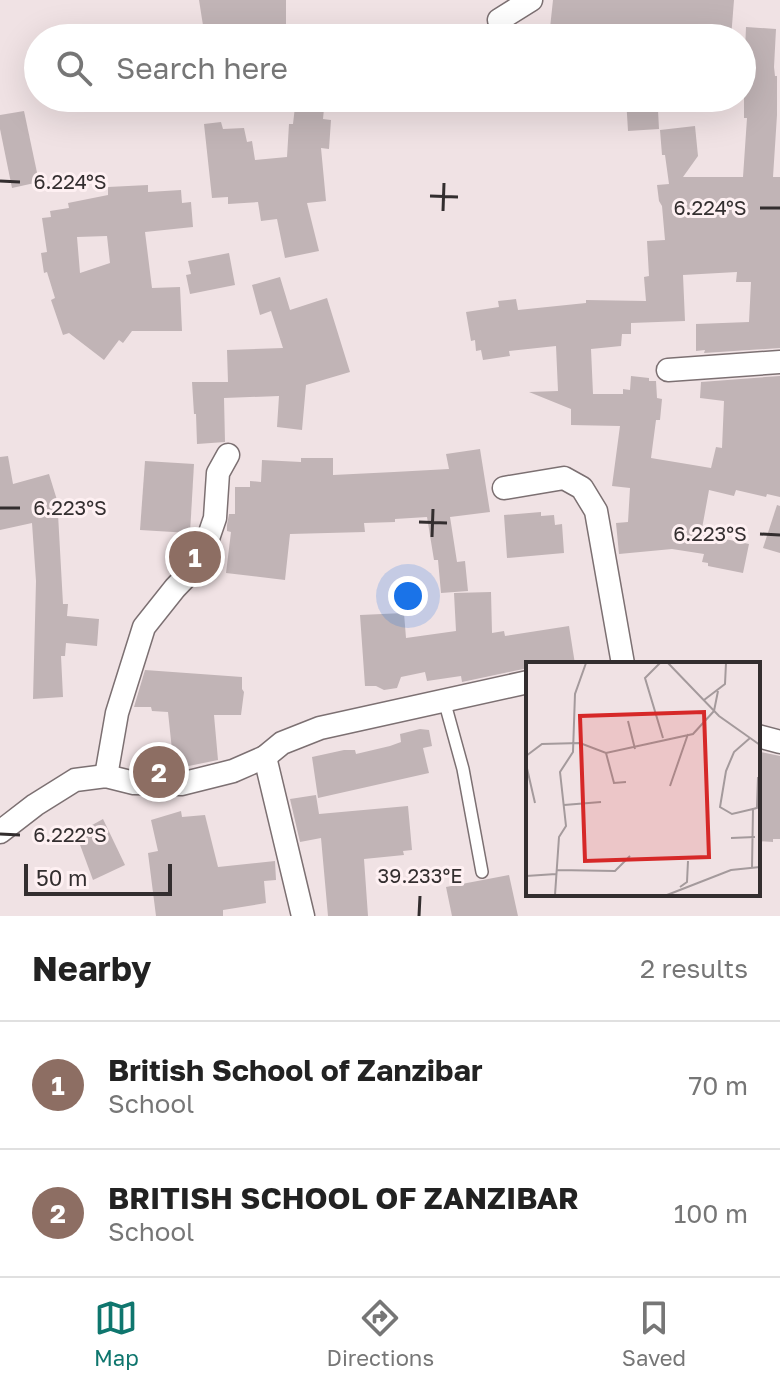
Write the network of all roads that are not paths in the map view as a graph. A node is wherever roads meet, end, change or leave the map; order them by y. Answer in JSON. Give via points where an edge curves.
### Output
{"nodes":[{"id":1,"x":531,"y":0,"type":"edge"},
{"id":2,"x":499,"y":20,"type":"dead end"},
{"id":3,"x":780,"y":362,"type":"edge"},
{"id":4,"x":668,"y":370,"type":"dead end"},
{"id":5,"x":228,"y":455,"type":"dead end"},
{"id":6,"x":504,"y":488,"type":"dead end"},
{"id":7,"x":623,"y":662,"type":"edge"},
{"id":8,"x":526,"y":682,"type":"edge"},
{"id":9,"x":444,"y":699,"type":"junction"},
{"id":10,"x":760,"y":737,"type":"edge"},
{"id":11,"x":780,"y":742,"type":"edge"},
{"id":12,"x":265,"y":757,"type":"junction"},
{"id":13,"x":106,"y":776,"type":"junction"},
{"id":14,"x":0,"y":832,"type":"edge"},
{"id":15,"x":482,"y":872,"type":"dead end"},
{"id":16,"x":303,"y":916,"type":"edge"}],
"edges":[{"from":1,"to":2,"type":"street"},
{"from":3,"to":4,"type":"street"},
{"from":5,"to":13,"type":"street","via":[[218,473],[215,518],[200,562],[144,627],[117,713]]},
{"from":6,"to":7,"type":"street","via":[[564,478],[582,488],[596,511]]},
{"from":8,"to":9,"type":"street"},
{"from":9,"to":12,"type":"street","via":[[320,728],[282,743]]},
{"from":9,"to":15,"type":"lane"},
{"from":10,"to":11,"type":"street"},
{"from":12,"to":13,"type":"street","via":[[181,784]]},
{"from":12,"to":16,"type":"street"},
{"from":13,"to":14,"type":"street","via":[[75,780]]}]}
